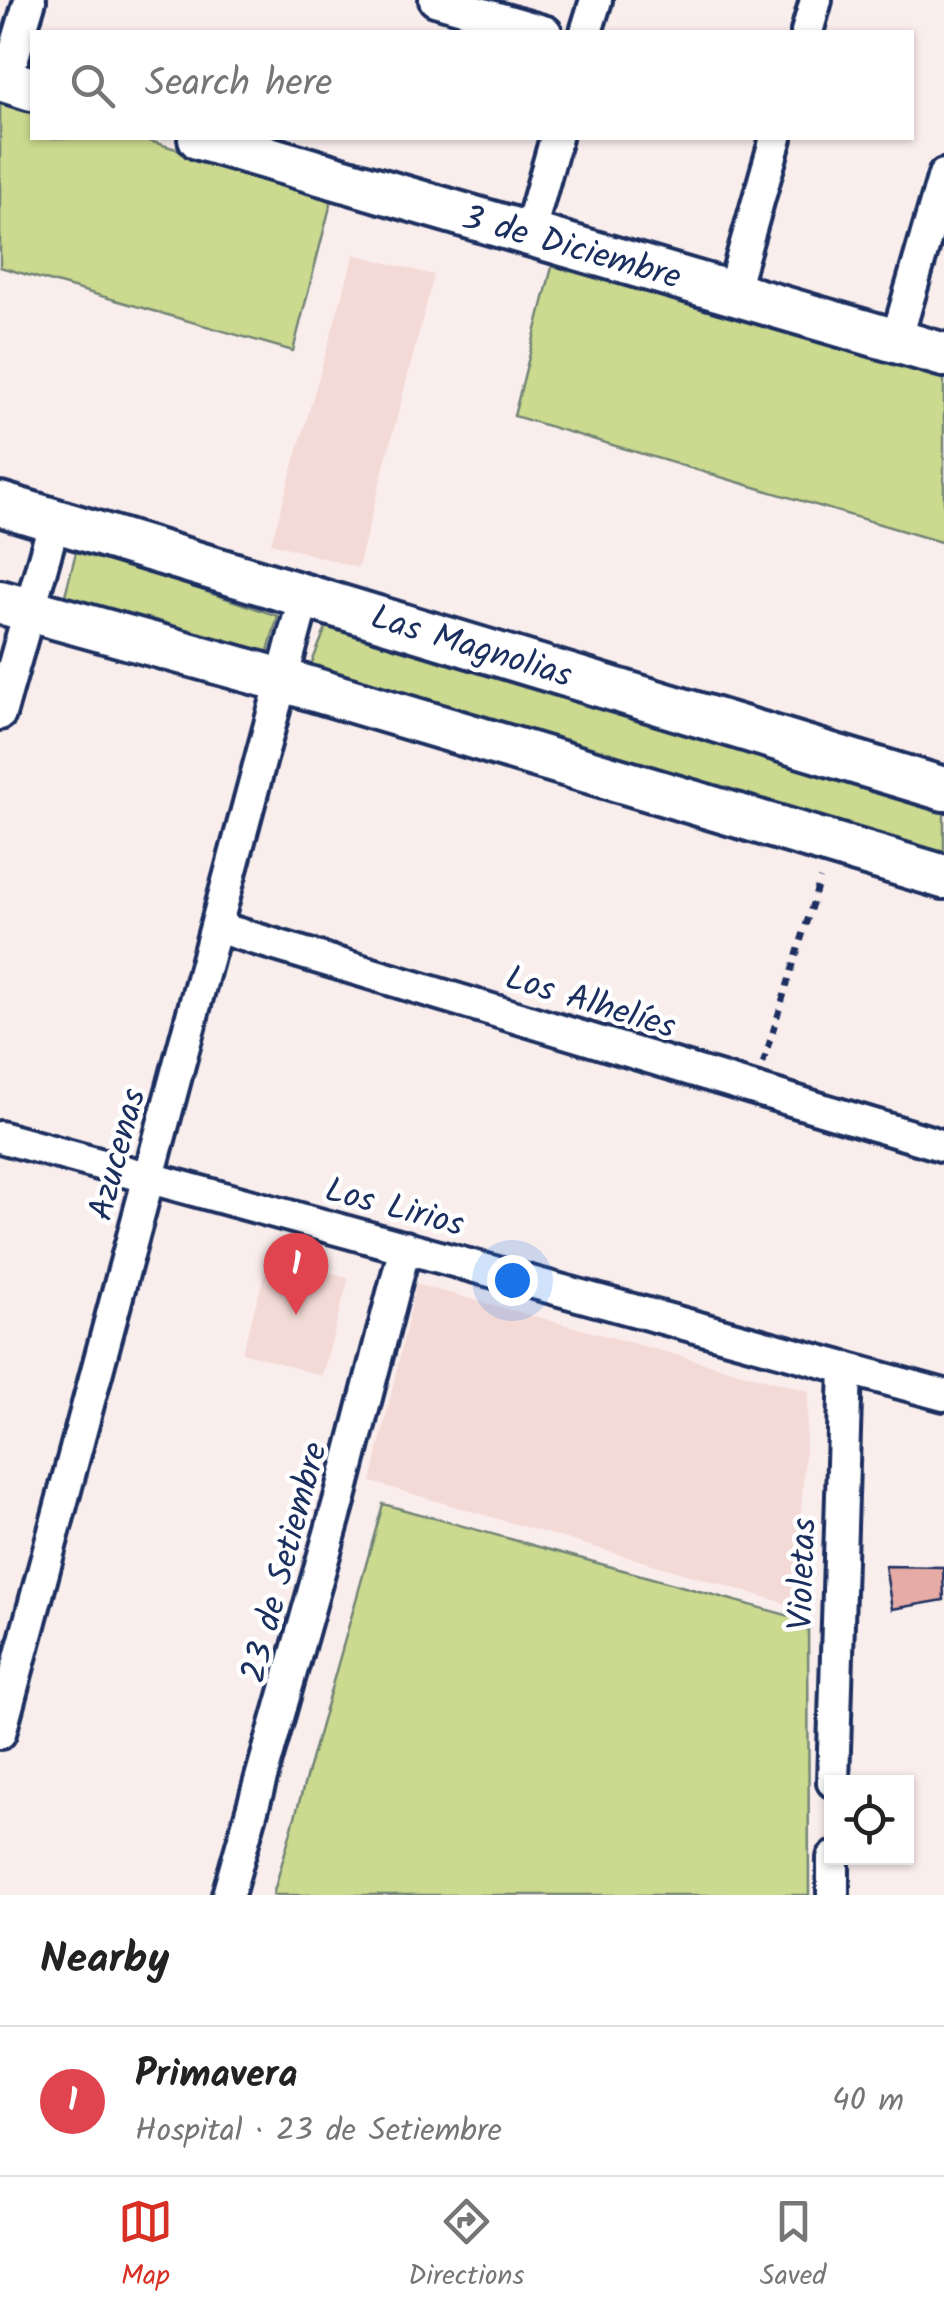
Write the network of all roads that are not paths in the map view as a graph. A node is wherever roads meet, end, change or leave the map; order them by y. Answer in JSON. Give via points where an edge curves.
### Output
{"nodes":[{"id":1,"x":30,"y":0,"type":"edge"},
{"id":2,"x":435,"y":0,"type":"edge"},
{"id":3,"x":596,"y":0,"type":"edge"},
{"id":4,"x":816,"y":0,"type":"edge"},
{"id":5,"x":539,"y":30,"type":"edge"},
{"id":6,"x":587,"y":30,"type":"edge"},
{"id":7,"x":807,"y":30,"type":"edge"},
{"id":8,"x":13,"y":83,"type":"edge"},
{"id":9,"x":207,"y":140,"type":"edge"},
{"id":10,"x":555,"y":140,"type":"edge"},
{"id":11,"x":775,"y":140,"type":"edge"},
{"id":12,"x":944,"y":176,"type":"edge"},
{"id":13,"x":528,"y":234,"type":"junction"},
{"id":14,"x":732,"y":293,"type":"junction"},
{"id":15,"x":896,"y":341,"type":"junction"},
{"id":16,"x":944,"y":355,"type":"edge"},
{"id":17,"x":0,"y":504,"type":"edge"},
{"id":18,"x":55,"y":520,"type":"junction"},
{"id":19,"x":305,"y":594,"type":"junction"},
{"id":20,"x":14,"y":606,"type":"edge"},
{"id":21,"x":282,"y":680,"type":"junction"},
{"id":22,"x":0,"y":714,"type":"edge"},
{"id":23,"x":944,"y":788,"type":"edge"},
{"id":24,"x":944,"y":877,"type":"edge"},
{"id":25,"x":216,"y":927,"type":"junction"},
{"id":26,"x":0,"y":1137,"type":"edge"},
{"id":27,"x":944,"y":1146,"type":"edge"},
{"id":28,"x":149,"y":1177,"type":"junction"},
{"id":29,"x":405,"y":1248,"type":"junction"},
{"id":30,"x":846,"y":1368,"type":"junction"},
{"id":31,"x":944,"y":1395,"type":"edge"},
{"id":32,"x":0,"y":1732,"type":"edge"},
{"id":33,"x":834,"y":1775,"type":"edge"},
{"id":34,"x":833,"y":1865,"type":"edge"},
{"id":35,"x":228,"y":1895,"type":"edge"},
{"id":36,"x":832,"y":1895,"type":"edge"}],
"edges":[{"from":1,"to":8,"type":"street"},
{"from":2,"to":5,"type":"street"},
{"from":3,"to":6,"type":"street"},
{"from":4,"to":7,"type":"street"},
{"from":9,"to":13,"type":"street","name":"3 de Diciembre"},
{"from":10,"to":13,"type":"street"},
{"from":11,"to":14,"type":"street"},
{"from":12,"to":15,"type":"street"},
{"from":13,"to":14,"type":"street","name":"3 de Diciembre"},
{"from":14,"to":15,"type":"street","name":"3 de Diciembre"},
{"from":15,"to":16,"type":"street","name":"3 de Diciembre"},
{"from":17,"to":18,"type":"street","name":"Las Magnolias"},
{"from":18,"to":19,"type":"street","name":"Las Magnolias"},
{"from":18,"to":20,"type":"street"},
{"from":19,"to":21,"type":"street","name":"Azucenas"},
{"from":19,"to":23,"type":"street","name":"Las Magnolias"},
{"from":20,"to":21,"type":"street"},
{"from":20,"to":22,"type":"street"},
{"from":21,"to":24,"type":"street"},
{"from":21,"to":25,"type":"street","name":"Azucenas"},
{"from":25,"to":27,"type":"street","name":"Los Alhelíes"},
{"from":25,"to":28,"type":"street","name":"Azucenas"},
{"from":26,"to":28,"type":"street","name":"Los Lirios"},
{"from":28,"to":29,"type":"street","name":"Los Lirios"},
{"from":28,"to":32,"type":"street","name":"Azucenas"},
{"from":29,"to":30,"type":"street","name":"Los Lirios"},
{"from":29,"to":35,"type":"street","name":"23 de Setiembre"},
{"from":30,"to":31,"type":"street","name":"Los Lirios"},
{"from":30,"to":33,"type":"street","name":"Violetas"},
{"from":34,"to":36,"type":"street"}]}
